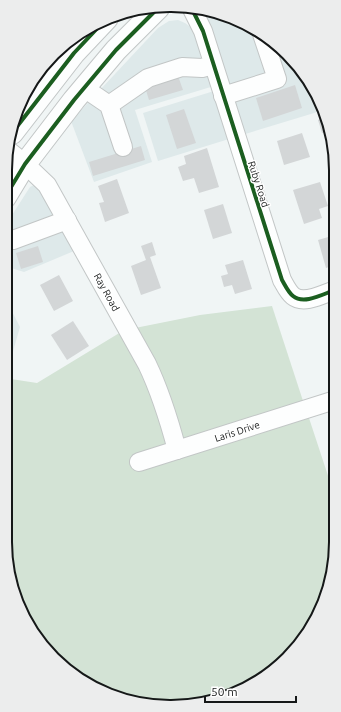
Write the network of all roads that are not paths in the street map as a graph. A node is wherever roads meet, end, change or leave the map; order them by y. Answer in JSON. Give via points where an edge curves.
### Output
{"nodes":[{"id":1,"x":153,"y":13,"type":"edge"},
{"id":2,"x":195,"y":14,"type":"edge"},
{"id":3,"x":79,"y":42,"type":"edge"},
{"id":4,"x":265,"y":44,"type":"edge"},
{"id":5,"x":66,"y":52,"type":"edge"},
{"id":6,"x":213,"y":65,"type":"junction"},
{"id":7,"x":84,"y":88,"type":"junction"},
{"id":8,"x":223,"y":96,"type":"junction"},
{"id":9,"x":109,"y":105,"type":"junction"},
{"id":10,"x":19,"y":122,"type":"edge"},
{"id":11,"x":123,"y":147,"type":"dead end"},
{"id":12,"x":17,"y":157,"type":"edge"},
{"id":13,"x":12,"y":174,"type":"edge"},
{"id":14,"x":67,"y":220,"type":"junction"},
{"id":15,"x":12,"y":240,"type":"edge"},
{"id":16,"x":329,"y":292,"type":"edge"},
{"id":17,"x":329,"y":402,"type":"edge"},
{"id":18,"x":177,"y":450,"type":"junction"},
{"id":19,"x":139,"y":462,"type":"dead end"}],
"edges":[{"from":1,"to":7,"type":"highway","via":[[116,50]]},
{"from":2,"to":6,"type":"street","name":"Ruby Road","via":[[203,30]]},
{"from":3,"to":5,"type":"highway"},
{"from":4,"to":8,"type":"street","via":[[277,79]]},
{"from":5,"to":10,"type":"highway"},
{"from":6,"to":8,"type":"street","name":"Ruby Road"},
{"from":6,"to":9,"type":"street","via":[[202,68],[182,67],[148,78]]},
{"from":7,"to":9,"type":"street"},
{"from":7,"to":12,"type":"highway"},
{"from":8,"to":16,"type":"street","name":"Ruby Road","via":[[282,280],[291,295],[297,299],[306,300]]},
{"from":9,"to":11,"type":"street"},
{"from":12,"to":13,"type":"highway"},
{"from":12,"to":14,"type":"street","name":"Ray Road","via":[[47,185]]},
{"from":14,"to":15,"type":"street"},
{"from":14,"to":18,"type":"street","name":"Ray Road","via":[[147,364],[168,417]]},
{"from":17,"to":18,"type":"street","name":"Laris Drive"},
{"from":18,"to":19,"type":"street","name":"Laris Drive"}]}
